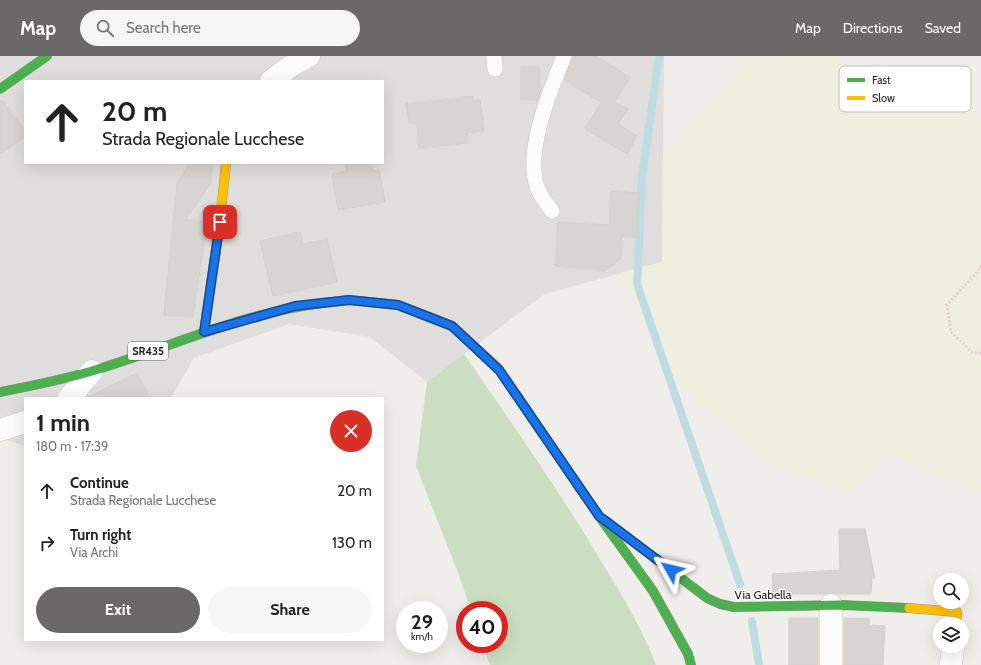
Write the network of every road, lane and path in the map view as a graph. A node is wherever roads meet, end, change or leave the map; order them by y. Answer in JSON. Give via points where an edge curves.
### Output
{"nodes":[{"id":1,"x":47,"y":56,"type":"edge"},
{"id":2,"x":309,"y":56,"type":"edge"},
{"id":3,"x":564,"y":56,"type":"edge"},
{"id":4,"x":272,"y":80,"type":"edge"},
{"id":5,"x":0,"y":89,"type":"edge"},
{"id":6,"x":226,"y":164,"type":"edge"},
{"id":7,"x":552,"y":211,"type":"dead end"},
{"id":8,"x":981,"y":265,"type":"edge"},
{"id":9,"x":204,"y":332,"type":"junction"},
{"id":10,"x":981,"y":353,"type":"edge"},
{"id":11,"x":92,"y":371,"type":"junction"},
{"id":12,"x":0,"y":392,"type":"edge"},
{"id":13,"x":70,"y":397,"type":"edge"},
{"id":14,"x":24,"y":422,"type":"edge"},
{"id":15,"x":0,"y":430,"type":"edge"},
{"id":16,"x":599,"y":516,"type":"junction"},
{"id":17,"x":831,"y":605,"type":"junction"},
{"id":18,"x":957,"y":617,"type":"edge"},
{"id":19,"x":953,"y":653,"type":"edge"},
{"id":20,"x":691,"y":665,"type":"edge"},
{"id":21,"x":831,"y":665,"type":"edge"},
{"id":22,"x":952,"y":665,"type":"edge"}],
"edges":[{"from":1,"to":5,"type":"main road"},
{"from":2,"to":4,"type":"street"},
{"from":3,"to":7,"type":"lane","via":[[542,113],[533,166],[538,188]]},
{"from":6,"to":9,"type":"main road"},
{"from":8,"to":10,"type":"path","via":[[947,305],[952,332],[972,352]]},
{"from":9,"to":11,"type":"main road","number":"SR435"},
{"from":9,"to":16,"type":"main road","number":"SR435","via":[[295,306],[349,300],[398,305],[452,326],[499,370]]},
{"from":11,"to":12,"type":"main road","number":"SR435"},
{"from":11,"to":13,"type":"street"},
{"from":14,"to":15,"type":"street"},
{"from":16,"to":17,"type":"main road","name":"Via Gabella","via":[[707,598],[720,604],[734,607]]},
{"from":16,"to":20,"type":"main road","number":"SR435","via":[[653,591],[688,654]]},
{"from":17,"to":18,"type":"main road","name":"Via Gabella","via":[[957,612]]},
{"from":17,"to":21,"type":"street"},
{"from":19,"to":22,"type":"street"}]}
